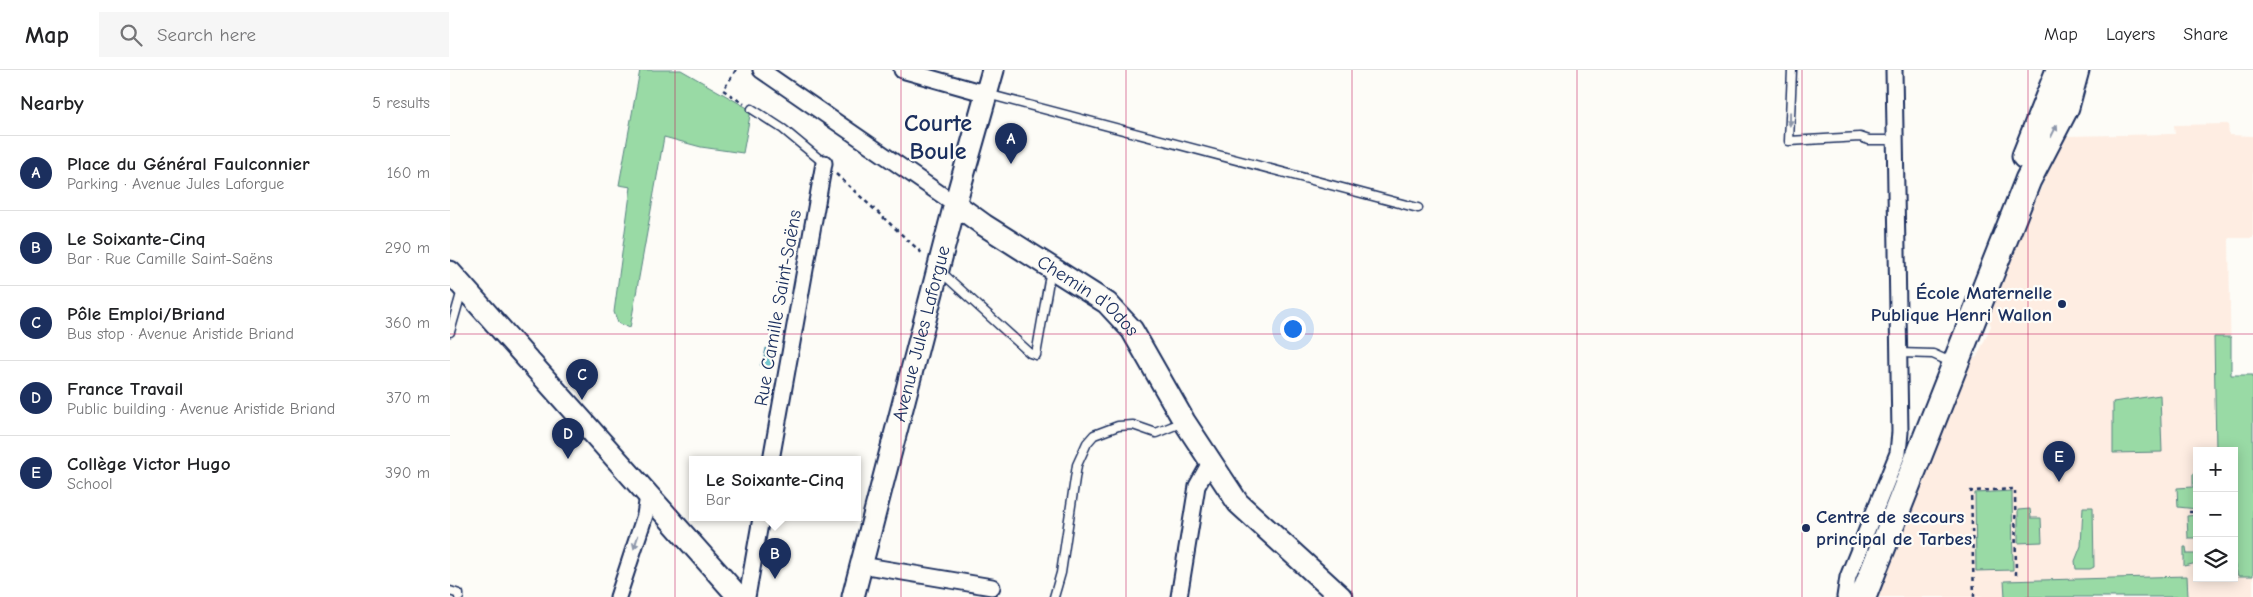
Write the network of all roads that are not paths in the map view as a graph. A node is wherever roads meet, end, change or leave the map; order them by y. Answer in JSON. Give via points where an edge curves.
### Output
{"nodes":[{"id":1,"x":761,"y":70,"type":"edge"},
{"id":2,"x":902,"y":70,"type":"edge"},
{"id":3,"x":993,"y":70,"type":"edge"},
{"id":4,"x":1792,"y":70,"type":"edge"},
{"id":5,"x":1894,"y":70,"type":"edge"},
{"id":6,"x":2059,"y":70,"type":"edge"},
{"id":7,"x":2076,"y":70,"type":"edge"},
{"id":8,"x":987,"y":94,"type":"junction"},
{"id":9,"x":752,"y":109,"type":"road end"},
{"id":10,"x":1894,"y":140,"type":"junction"},
{"id":11,"x":824,"y":162,"type":"joint"},
{"id":12,"x":955,"y":204,"type":"junction"},
{"id":13,"x":1418,"y":208,"type":"dead end"},
{"id":14,"x":1052,"y":267,"type":"junction"},
{"id":15,"x":939,"y":270,"type":"junction"},
{"id":16,"x":456,"y":279,"type":"edge"},
{"id":17,"x":450,"y":332,"type":"edge"},
{"id":18,"x":1899,"y":353,"type":"junction"},
{"id":19,"x":1944,"y":359,"type":"junction"},
{"id":20,"x":1184,"y":422,"type":"junction"},
{"id":21,"x":772,"y":456,"type":"edge"},
{"id":22,"x":1211,"y":461,"type":"junction"},
{"id":23,"x":648,"y":496,"type":"junction"},
{"id":24,"x":760,"y":521,"type":"edge"},
{"id":25,"x":862,"y":565,"type":"junction"},
{"id":26,"x":992,"y":587,"type":"dead end"},
{"id":27,"x":450,"y":591,"type":"edge"},
{"id":28,"x":459,"y":597,"type":"edge"},
{"id":29,"x":618,"y":597,"type":"edge"},
{"id":30,"x":738,"y":597,"type":"edge"},
{"id":31,"x":747,"y":597,"type":"edge"},
{"id":32,"x":853,"y":597,"type":"edge"},
{"id":33,"x":1054,"y":597,"type":"edge"},
{"id":34,"x":1179,"y":597,"type":"edge"},
{"id":35,"x":1341,"y":597,"type":"edge"},
{"id":36,"x":1845,"y":597,"type":"edge"},
{"id":37,"x":1850,"y":597,"type":"edge"},
{"id":38,"x":1864,"y":597,"type":"edge"}],
"edges":[{"from":1,"to":12,"type":"street","name":"Chemin d'Odos"},
{"from":2,"to":8,"type":"street"},
{"from":3,"to":8,"type":"street","name":"Avenue Jules Laforgue"},
{"from":4,"to":10,"type":"lane","one_way":true,"via":[[1789,141],[1860,137]]},
{"from":5,"to":10,"type":"street"},
{"from":6,"to":19,"type":"main road"},
{"from":38,"to":7,"type":"main road","one_way":true,"via":[[2028,180],[2066,107]]},
{"from":8,"to":12,"type":"street","name":"Avenue Jules Laforgue"},
{"from":8,"to":13,"type":"lane"},
{"from":9,"to":11,"type":"lane"},
{"from":10,"to":18,"type":"street"},
{"from":11,"to":21,"type":"street","name":"Rue Camille Saint-Saëns"},
{"from":12,"to":14,"type":"street","name":"Chemin d'Odos"},
{"from":12,"to":15,"type":"street","name":"Avenue Jules Laforgue"},
{"from":14,"to":15,"type":"lane","via":[[1036,355]]},
{"from":14,"to":20,"type":"street","name":"Chemin d'Odos","via":[[1107,303],[1122,317]]},
{"from":15,"to":25,"type":"street","name":"Avenue Jules Laforgue"},
{"from":16,"to":17,"type":"lane"},
{"from":16,"to":23,"type":"street"},
{"from":18,"to":19,"type":"lane","via":[[1933,354]]},
{"from":18,"to":36,"type":"street","via":[[1898,453],[1848,577]]},
{"from":19,"to":37,"type":"main road"},
{"from":20,"to":22,"type":"street","name":"Chemin d'Odos"},
{"from":20,"to":33,"type":"lane","via":[[1156,432],[1133,425],[1118,426],[1094,435],[1087,444],[1077,465],[1061,573]]},
{"from":22,"to":34,"type":"street","via":[[1198,486]]},
{"from":22,"to":35,"type":"street","name":"Chemin d'Odos","via":[[1238,503]]},
{"from":23,"to":29,"type":"street","one_way":true,"via":[[645,515]]},
{"from":23,"to":30,"type":"street"},
{"from":24,"to":31,"type":"street"},
{"from":25,"to":26,"type":"street"},
{"from":25,"to":32,"type":"street","name":"Avenue Jules Laforgue"},
{"from":27,"to":28,"type":"lane"}]}
